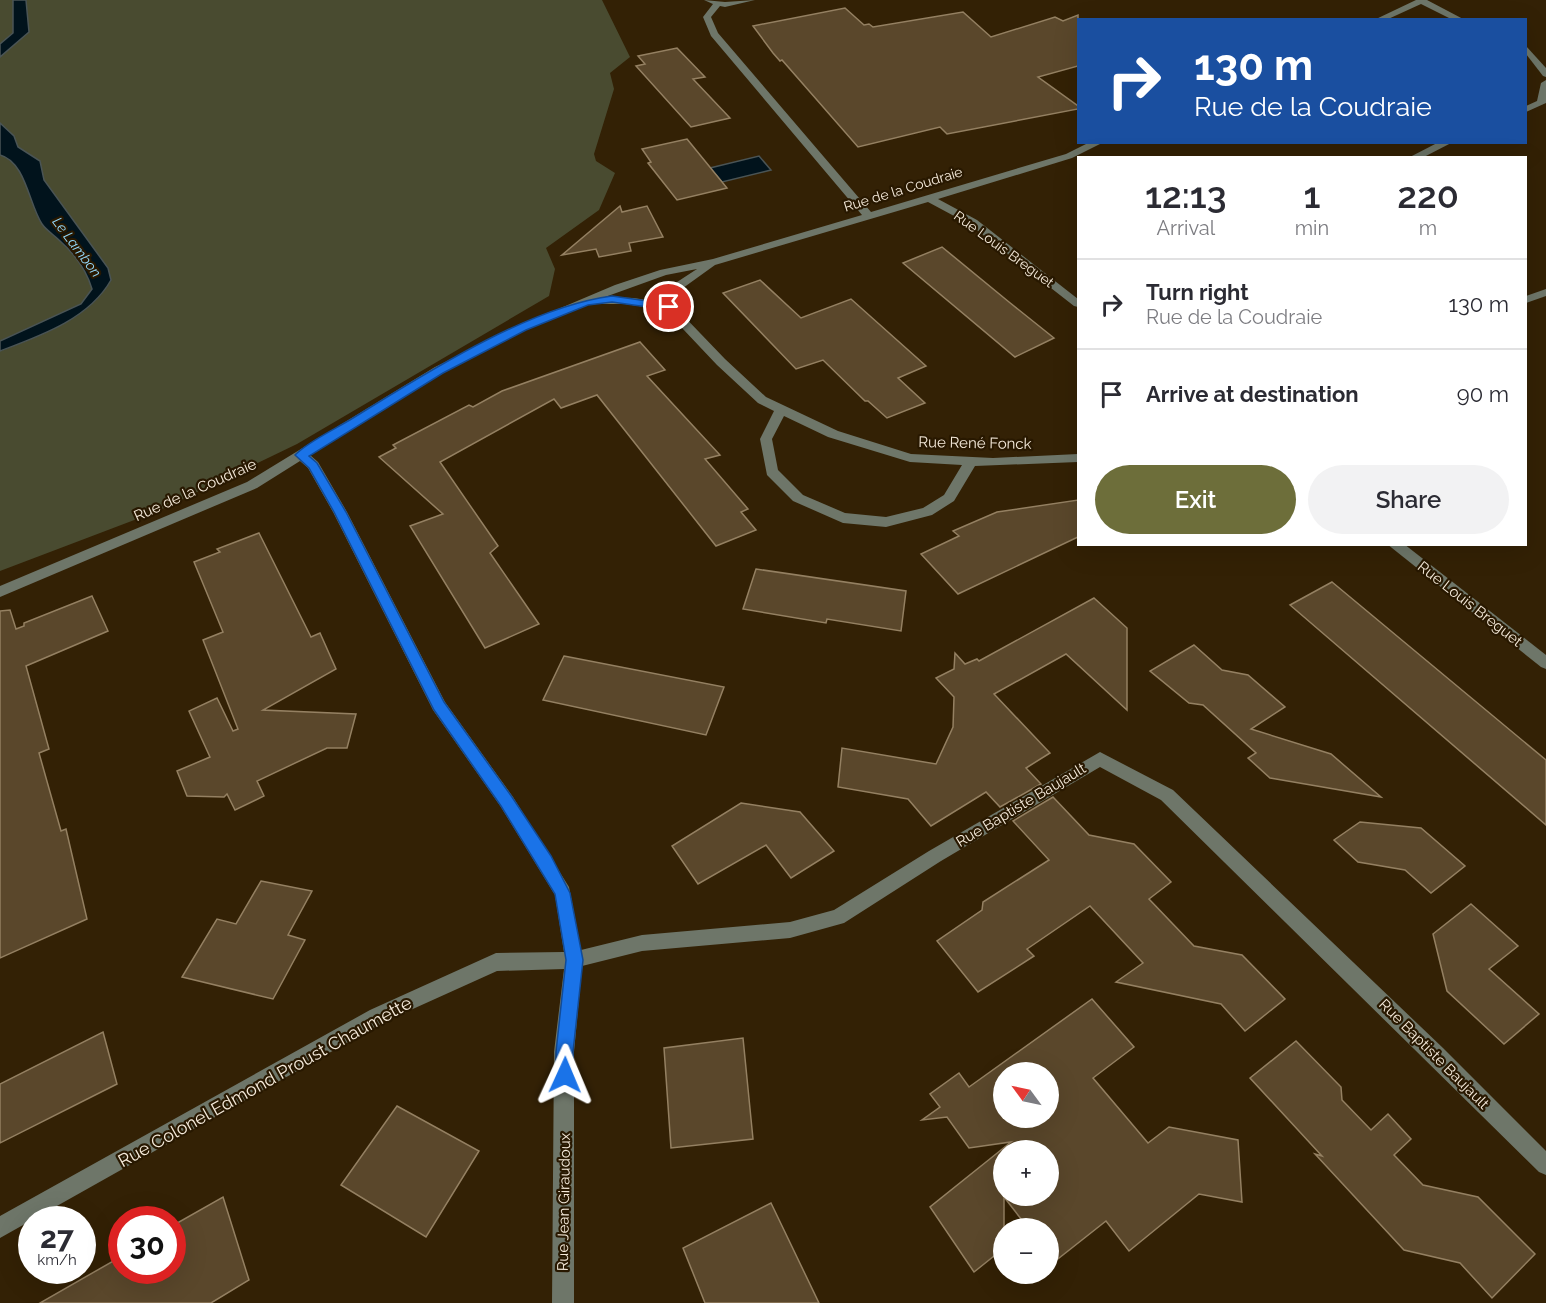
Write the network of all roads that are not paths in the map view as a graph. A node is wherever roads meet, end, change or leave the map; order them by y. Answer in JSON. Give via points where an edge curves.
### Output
{"nodes":[{"id":1,"x":751,"y":0,"type":"edge"},
{"id":2,"x":1422,"y":0,"type":"edge"},
{"id":3,"x":712,"y":2,"type":"edge"},
{"id":4,"x":1382,"y":18,"type":"edge"},
{"id":5,"x":1457,"y":18,"type":"edge"},
{"id":6,"x":1527,"y":50,"type":"edge"},
{"id":7,"x":1546,"y":74,"type":"edge"},
{"id":8,"x":1546,"y":83,"type":"edge"},
{"id":9,"x":1527,"y":109,"type":"edge"},
{"id":10,"x":1095,"y":144,"type":"edge"},
{"id":11,"x":1444,"y":144,"type":"edge"},
{"id":12,"x":1417,"y":156,"type":"edge"},
{"id":13,"x":927,"y":197,"type":"junction"},
{"id":14,"x":868,"y":214,"type":"junction"},
{"id":15,"x":715,"y":262,"type":"junction"},
{"id":16,"x":1546,"y":292,"type":"edge"},
{"id":17,"x":1527,"y":300,"type":"edge"},
{"id":18,"x":586,"y":302,"type":"junction"},
{"id":19,"x":1077,"y":303,"type":"edge"},
{"id":20,"x":669,"y":307,"type":"junction"},
{"id":21,"x":781,"y":409,"type":"junction"},
{"id":22,"x":301,"y":455,"type":"junction"},
{"id":23,"x":1077,"y":458,"type":"edge"},
{"id":24,"x":972,"y":460,"type":"junction"},
{"id":25,"x":1397,"y":546,"type":"edge"},
{"id":26,"x":0,"y":592,"type":"edge"},
{"id":27,"x":1546,"y":663,"type":"edge"},
{"id":28,"x":574,"y":960,"type":"junction"},
{"id":29,"x":1546,"y":1165,"type":"edge"},
{"id":30,"x":0,"y":1228,"type":"edge"},
{"id":31,"x":562,"y":1303,"type":"edge"}],
"edges":[{"from":1,"to":3,"type":"street","via":[[734,5]]},
{"from":2,"to":4,"type":"street"},
{"from":2,"to":5,"type":"street"},
{"from":3,"to":14,"type":"street","via":[[707,17],[714,34]]},
{"from":6,"to":7,"type":"street"},
{"from":8,"to":9,"type":"street","via":[[1541,103]]},
{"from":10,"to":13,"type":"street","name":"Rue de la Coudraie","via":[[1069,156]]},
{"from":11,"to":12,"type":"street"},
{"from":13,"to":14,"type":"street","name":"Rue de la Coudraie"},
{"from":13,"to":19,"type":"street","name":"Rue Louis Breguet","via":[[973,222]]},
{"from":14,"to":15,"type":"street","name":"Rue de la Coudraie"},
{"from":15,"to":18,"type":"street","name":"Rue de la Coudraie","via":[[664,272]]},
{"from":15,"to":20,"type":"street","name":"Rue de la Coudraie","via":[[678,286]]},
{"from":16,"to":17,"type":"street"},
{"from":18,"to":20,"type":"street","name":"Rue de la Coudraie","via":[[612,299]]},
{"from":18,"to":22,"type":"street","name":"Rue de la Coudraie","via":[[522,328],[439,370]]},
{"from":20,"to":21,"type":"street","name":"Rue René Fonck","via":[[762,400]]},
{"from":21,"to":24,"type":"street","name":"Rue René Fonck","via":[[833,434],[910,458]]},
{"from":21,"to":24,"type":"street","via":[[766,439],[772,472],[798,498],[843,518],[886,522],[927,512],[949,498]]},
{"from":22,"to":26,"type":"street","name":"Rue de la Coudraie","via":[[252,485]]},
{"from":22,"to":28,"type":"street","name":"Rue Jean Giraudoux","via":[[313,465],[340,512],[439,706],[507,802],[558,885]]},
{"from":23,"to":24,"type":"street","name":"Rue René Fonck"},
{"from":25,"to":27,"type":"street","name":"Rue Louis Breguet"},
{"from":28,"to":29,"type":"street","name":"Rue Baptiste Baujault","via":[[642,943],[790,930],[838,917],[1100,759],[1167,795]]},
{"from":28,"to":30,"type":"street","name":"Rue Colonel Edmond Proust Chaumette","via":[[496,962],[377,1016]]},
{"from":28,"to":31,"type":"street","name":"Rue Jean Giraudoux","via":[[564,1052]]}]}
